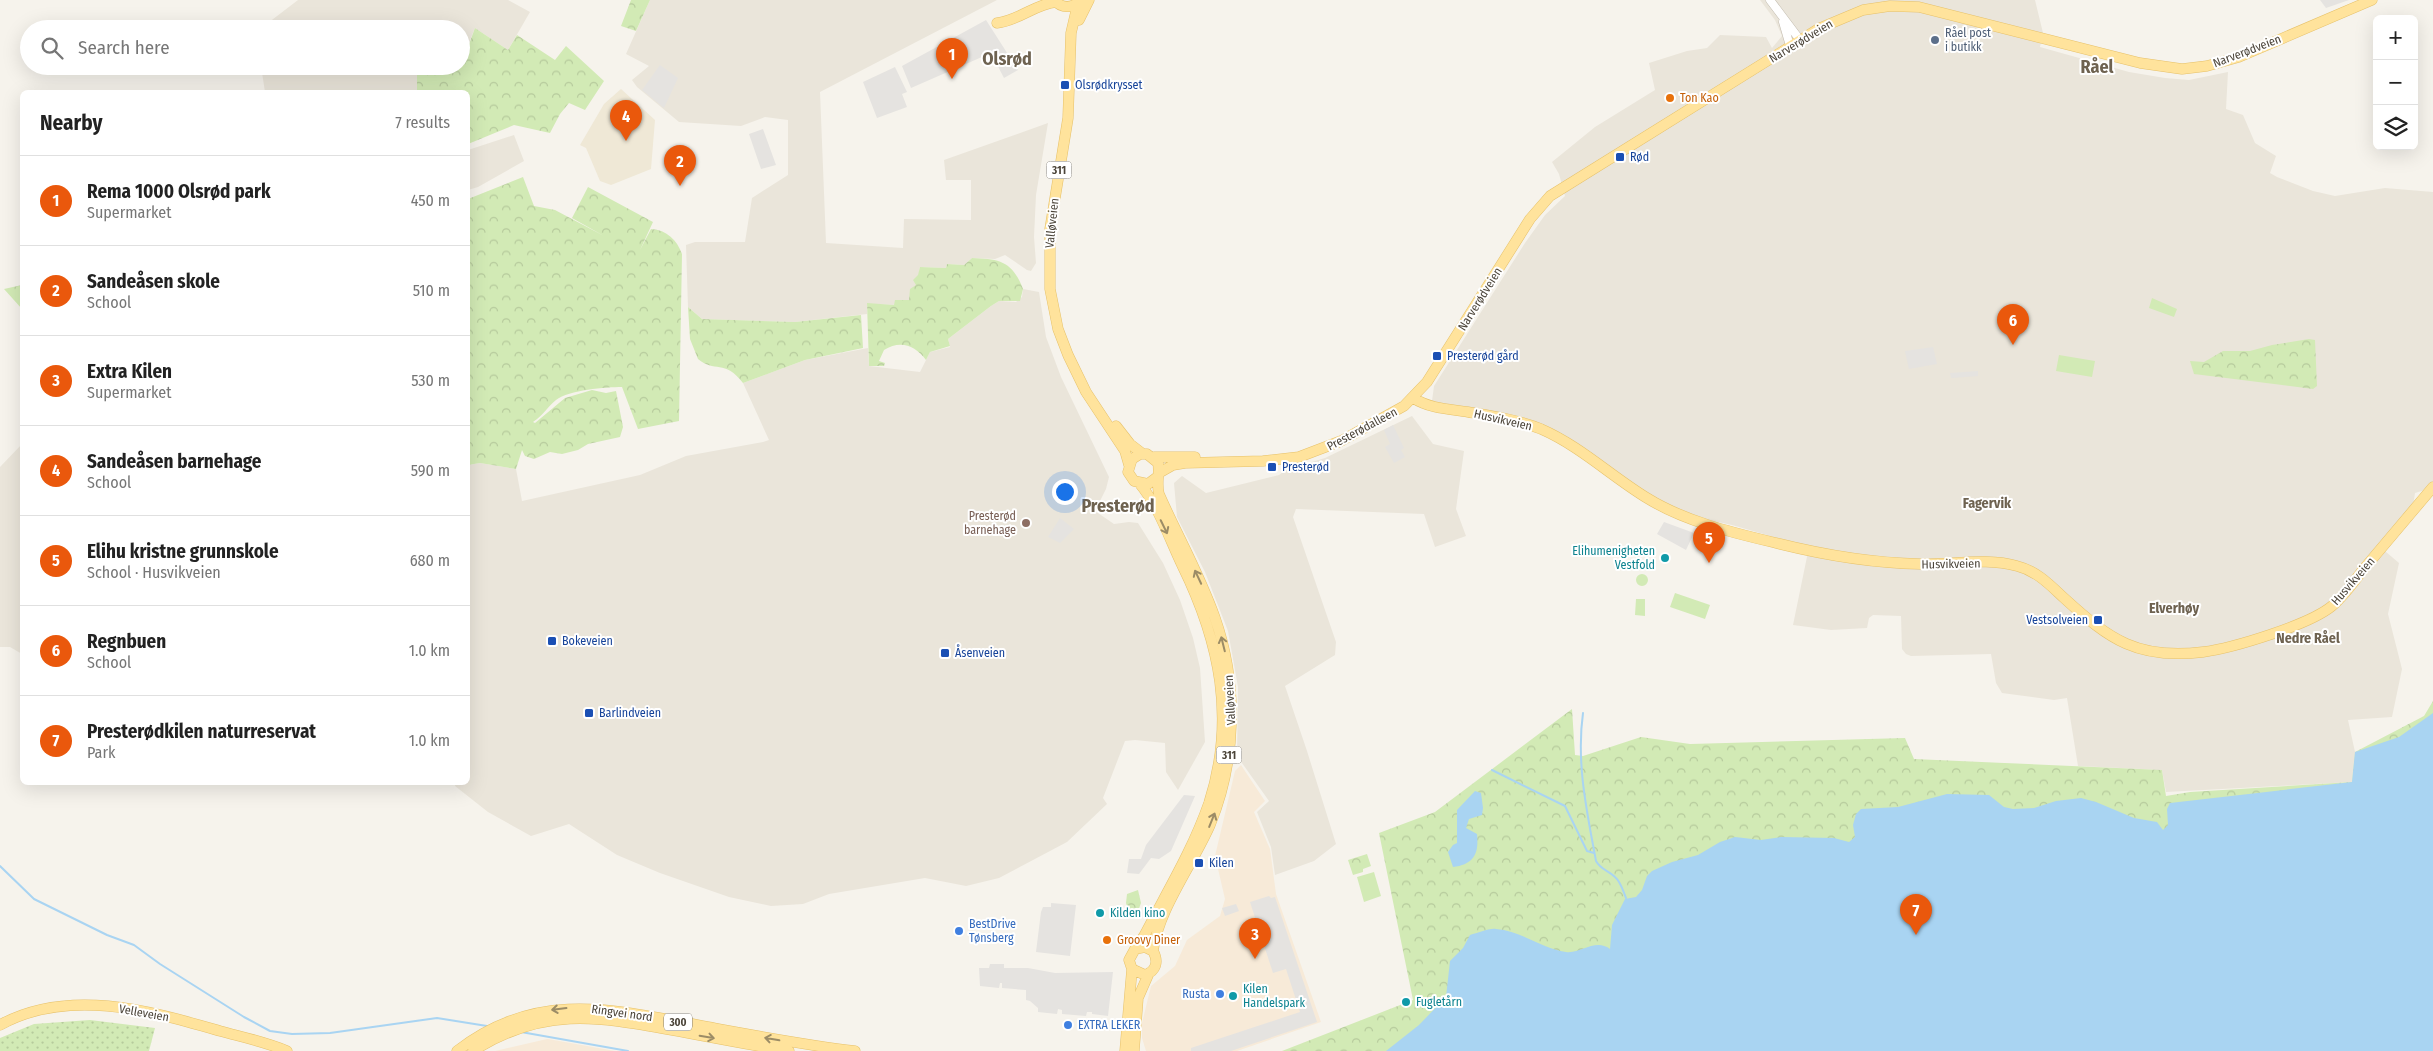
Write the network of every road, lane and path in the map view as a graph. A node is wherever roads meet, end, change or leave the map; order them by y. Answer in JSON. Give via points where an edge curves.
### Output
{"nodes":[{"id":1,"x":1040,"y":0,"type":"edge"},
{"id":2,"x":1089,"y":0,"type":"edge"},
{"id":3,"x":1770,"y":0,"type":"edge"},
{"id":4,"x":2372,"y":0,"type":"edge"},
{"id":5,"x":1080,"y":2,"type":"edge"},
{"id":6,"x":1057,"y":3,"type":"edge"},
{"id":7,"x":1783,"y":20,"type":"junction"},
{"id":8,"x":1071,"y":32,"type":"junction"},
{"id":9,"x":1800,"y":40,"type":"junction"},
{"id":10,"x":1790,"y":46,"type":"junction"},
{"id":11,"x":1072,"y":48,"type":"junction"},
{"id":12,"x":1080,"y":379,"type":"junction"},
{"id":13,"x":1413,"y":398,"type":"junction"},
{"id":14,"x":1143,"y":454,"type":"junction"},
{"id":15,"x":1154,"y":457,"type":"junction"},
{"id":16,"x":1218,"y":461,"type":"junction"},
{"id":17,"x":1129,"y":465,"type":"junction"},
{"id":18,"x":1157,"y":475,"type":"junction"},
{"id":19,"x":1140,"y":484,"type":"junction"},
{"id":20,"x":2433,"y":488,"type":"edge"},
{"id":21,"x":1135,"y":949,"type":"junction"},
{"id":22,"x":1153,"y":952,"type":"junction"},
{"id":23,"x":1132,"y":969,"type":"junction"},
{"id":24,"x":1149,"y":973,"type":"junction"},
{"id":25,"x":0,"y":1025,"type":"edge"},
{"id":26,"x":502,"y":1030,"type":"junction"},
{"id":27,"x":287,"y":1051,"type":"edge"},
{"id":28,"x":457,"y":1051,"type":"edge"},
{"id":29,"x":473,"y":1051,"type":"edge"},
{"id":30,"x":789,"y":1051,"type":"edge"},
{"id":31,"x":854,"y":1051,"type":"edge"},
{"id":32,"x":1125,"y":1051,"type":"edge"},
{"id":33,"x":1134,"y":1051,"type":"edge"}],
"edges":[{"from":1,"to":6,"type":"main road","via":[[997,23],[1040,6]]},
{"from":2,"to":11,"type":"main road"},
{"from":3,"to":7,"type":"street"},
{"from":4,"to":9,"type":"main road","name":"Narverødveien","via":[[2239,56],[2192,69],[2150,66],[1910,6],[1863,10],[1834,21]]},
{"from":5,"to":6,"type":"main road","number":"311","via":[[1070,7]]},
{"from":5,"to":8,"type":"main road","name":"Valløveien","number":"311"},
{"from":6,"to":8,"type":"main road","name":"Valløveien","number":"311"},
{"from":7,"to":9,"type":"street"},
{"from":7,"to":10,"type":"street"},
{"from":8,"to":11,"type":"main road","name":"Valløveien","number":"311"},
{"from":9,"to":10,"type":"main road","name":"Narverødveien"},
{"from":10,"to":13,"type":"main road","name":"Narverødveien","via":[[1550,196],[1530,219],[1435,371]]},
{"from":11,"to":12,"type":"main road","name":"Valløveien","number":"311","via":[[1068,118],[1052,210],[1048,266],[1058,329]]},
{"from":12,"to":14,"type":"main road","name":"Valløveien","number":"311","via":[[1128,442]]},
{"from":12,"to":17,"type":"main road","name":"Valløveien","number":"311","via":[[1125,451]]},
{"from":13,"to":16,"type":"main road","name":"Presterødalleen","via":[[1382,419],[1318,451],[1274,461]]},
{"from":13,"to":20,"type":"main road","name":"Husvikveien","via":[[1433,408],[1484,415],[1542,430],[1567,442],[1663,507],[1688,518],[1768,541],[1892,563],[1998,563],[2023,568],[2038,575],[2111,637],[2131,647],[2156,652],[2214,650],[2315,617],[2339,599]]},
{"from":14,"to":15,"type":"main road","number":"311"},
{"from":14,"to":17,"type":"main road","via":[[1134,457]]},
{"from":15,"to":16,"type":"main road","name":"Presterødalleen","via":[[1188,456]]},
{"from":15,"to":18,"type":"main road","number":"311","via":[[1158,463]]},
{"from":16,"to":18,"type":"main road","name":"Presterødalleen","via":[[1178,464]]},
{"from":17,"to":19,"type":"main road","number":"311","via":[[1130,476]]},
{"from":18,"to":19,"type":"main road","via":[[1151,483]]},
{"from":22,"to":18,"type":"main road","name":"Valløveien","number":"311","one_way":true,"via":[[1159,926],[1216,809],[1226,772],[1232,721],[1229,674],[1217,622],[1159,494]]},
{"from":19,"to":21,"type":"main road","name":"Valløveien","number":"311","one_way":true,"via":[[1190,580],[1210,629],[1221,681],[1223,723],[1217,771],[1203,818],[1149,928]]},
{"from":21,"to":22,"type":"main road","via":[[1145,947]]},
{"from":21,"to":23,"type":"main road","name":"Valløveien","number":"311","via":[[1129,960]]},
{"from":22,"to":24,"type":"main road","name":"Valløveien","number":"311","via":[[1156,965]]},
{"from":23,"to":24,"type":"main road","via":[[1140,974]]},
{"from":23,"to":32,"type":"main road","name":"Valløveien","number":"311"},
{"from":24,"to":33,"type":"main road","name":"Valløveien","number":"311","via":[[1138,998]]},
{"from":25,"to":27,"type":"main road","name":"Velleveien","via":[[52,1006],[110,1007],[181,1020]]},
{"from":26,"to":28,"type":"main road","name":"Ringvei nord","number":"300","via":[[490,1030]]},
{"from":26,"to":29,"type":"main road","name":"Ringvei nord","number":"300"},
{"from":26,"to":30,"type":"main road","name":"Ringvei nord","number":"300","one_way":true,"via":[[564,1018],[598,1018]]},
{"from":31,"to":26,"type":"main road","name":"Ringvei nord","number":"300","one_way":true,"via":[[592,1008],[552,1010],[522,1017]]}]}
